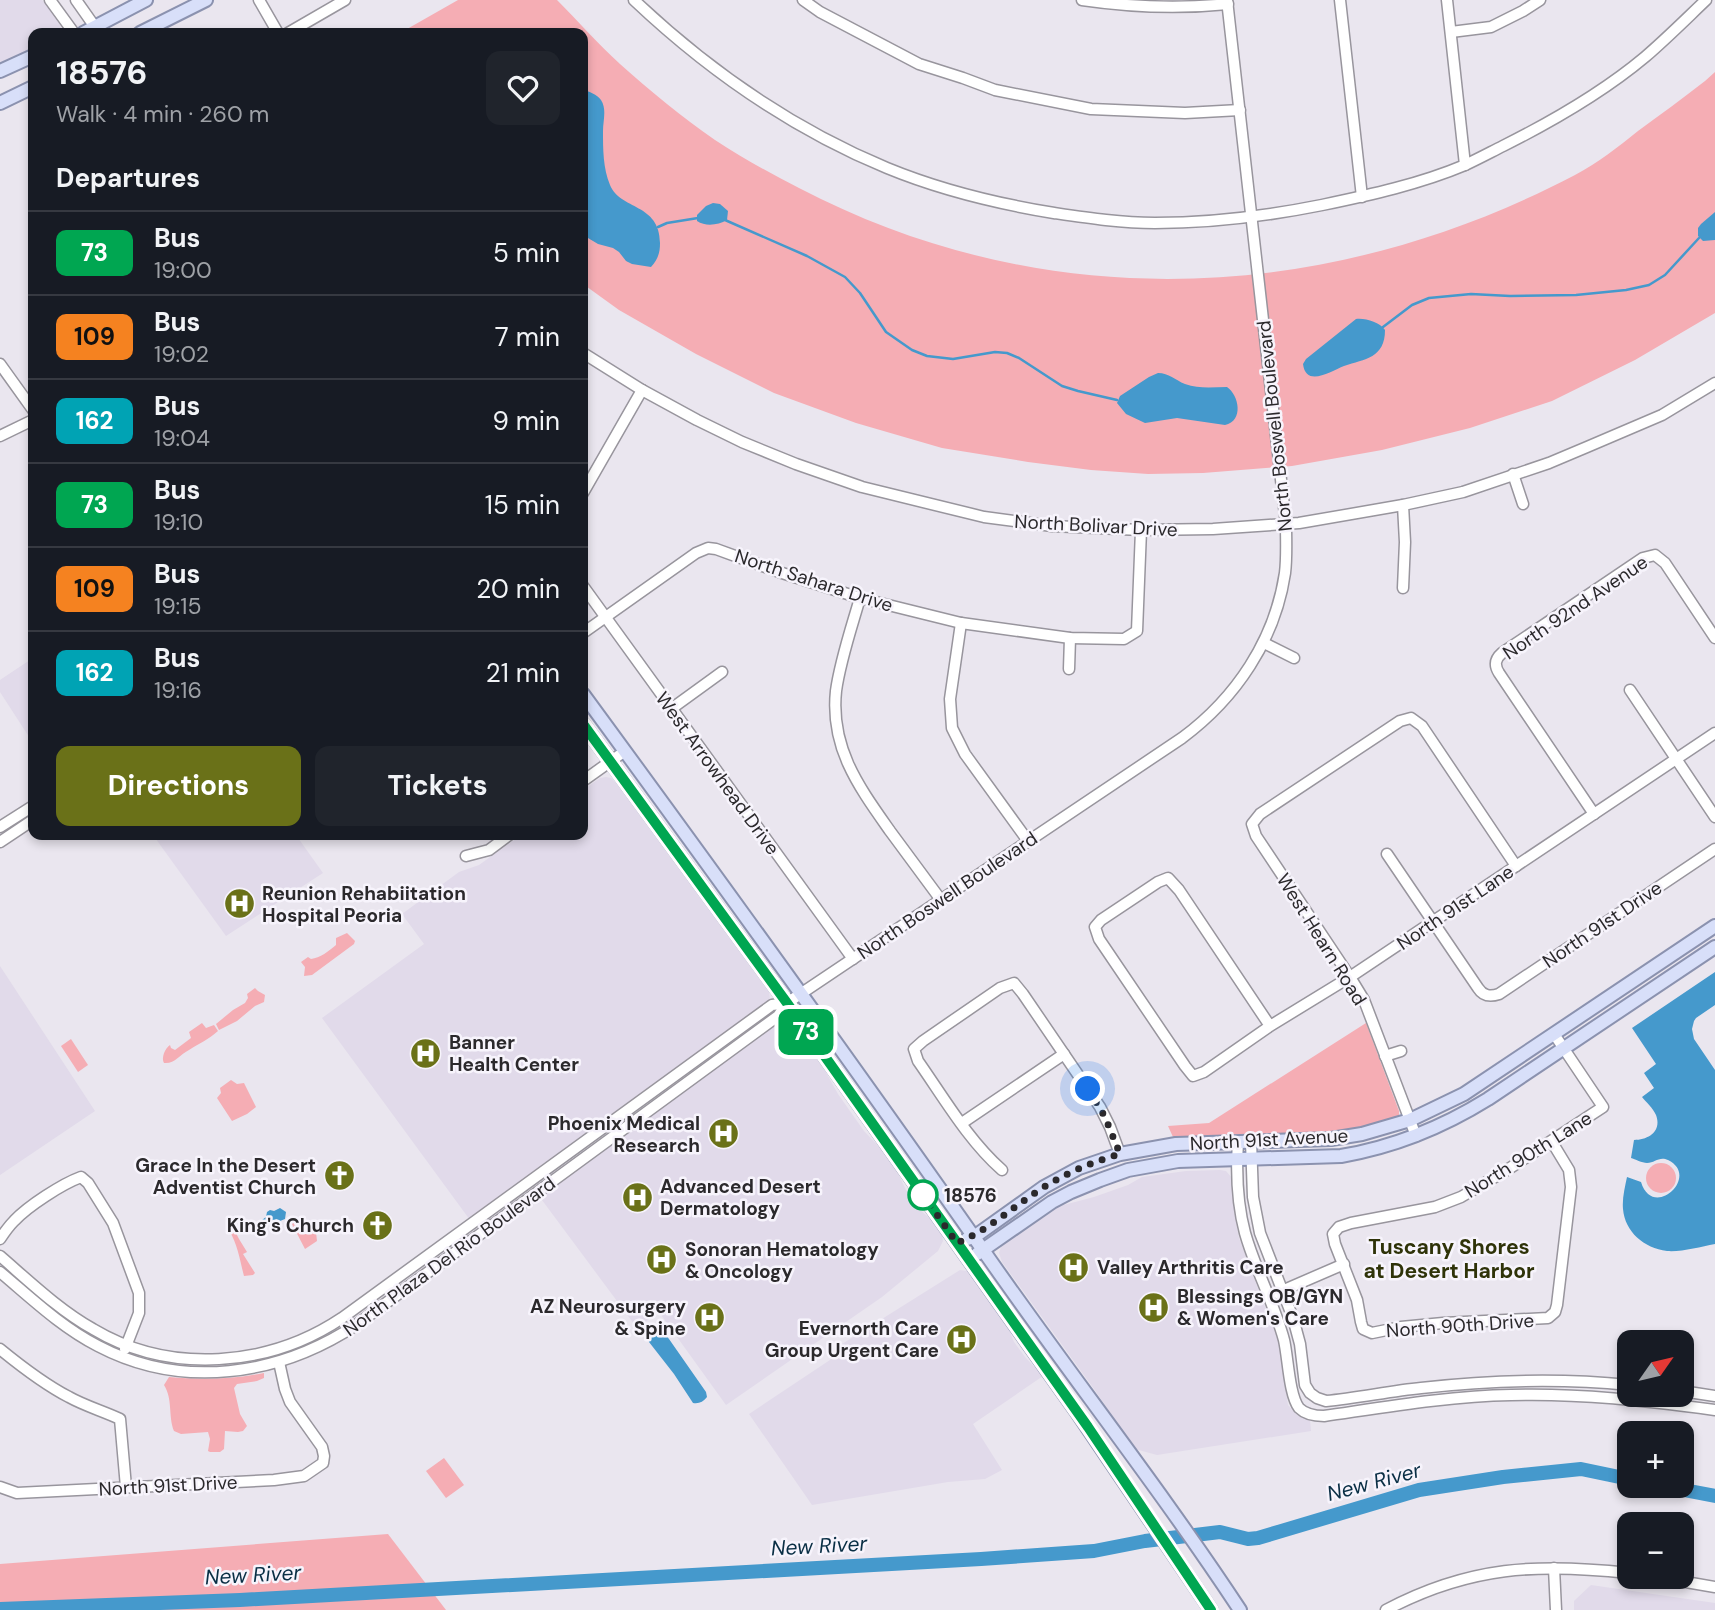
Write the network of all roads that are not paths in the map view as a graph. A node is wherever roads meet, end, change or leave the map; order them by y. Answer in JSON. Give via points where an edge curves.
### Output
{"nodes":[{"id":1,"x":50,"y":0,"type":"edge"},
{"id":2,"x":76,"y":0,"type":"edge"},
{"id":3,"x":146,"y":0,"type":"edge"},
{"id":4,"x":206,"y":0,"type":"edge"},
{"id":5,"x":259,"y":0,"type":"edge"},
{"id":6,"x":345,"y":0,"type":"edge"},
{"id":7,"x":634,"y":0,"type":"edge"},
{"id":8,"x":803,"y":0,"type":"edge"},
{"id":9,"x":1082,"y":0,"type":"edge"},
{"id":10,"x":1340,"y":0,"type":"edge"},
{"id":11,"x":1447,"y":0,"type":"edge"},
{"id":12,"x":1540,"y":0,"type":"edge"},
{"id":13,"x":1706,"y":0,"type":"edge"},
{"id":14,"x":1228,"y":2,"type":"edge"},
{"id":15,"x":71,"y":28,"type":"edge"},
{"id":16,"x":97,"y":28,"type":"edge"},
{"id":17,"x":101,"y":28,"type":"edge"},
{"id":18,"x":150,"y":28,"type":"edge"},
{"id":19,"x":275,"y":28,"type":"edge"},
{"id":20,"x":297,"y":28,"type":"edge"},
{"id":21,"x":1451,"y":32,"type":"junction"},
{"id":22,"x":28,"y":58,"type":"edge"},
{"id":23,"x":0,"y":71,"type":"edge"},
{"id":24,"x":28,"y":89,"type":"edge"},
{"id":25,"x":0,"y":103,"type":"edge"},
{"id":26,"x":1240,"y":110,"type":"junction"},
{"id":27,"x":1465,"y":165,"type":"junction"},
{"id":28,"x":1362,"y":197,"type":"junction"},
{"id":29,"x":1252,"y":216,"type":"junction"},
{"id":30,"x":588,"y":356,"type":"edge"},
{"id":31,"x":0,"y":364,"type":"edge"},
{"id":32,"x":1715,"y":383,"type":"edge"},
{"id":33,"x":642,"y":390,"type":"junction"},
{"id":34,"x":28,"y":403,"type":"edge"},
{"id":35,"x":28,"y":422,"type":"edge"},
{"id":36,"x":0,"y":436,"type":"edge"},
{"id":37,"x":1513,"y":474,"type":"junction"},
{"id":38,"x":588,"y":484,"type":"edge"},
{"id":39,"x":1523,"y":504,"type":"dead end"},
{"id":40,"x":1404,"y":505,"type":"junction"},
{"id":41,"x":1286,"y":524,"type":"junction"},
{"id":42,"x":1141,"y":530,"type":"junction"},
{"id":43,"x":1403,"y":588,"type":"dead end"},
{"id":44,"x":588,"y":593,"type":"edge"},
{"id":45,"x":860,"y":598,"type":"junction"},
{"id":46,"x":606,"y":617,"type":"junction"},
{"id":47,"x":961,"y":623,"type":"junction"},
{"id":48,"x":588,"y":630,"type":"edge"},
{"id":49,"x":1070,"y":638,"type":"junction"},
{"id":50,"x":1715,"y":638,"type":"edge"},
{"id":51,"x":1264,"y":643,"type":"junction"},
{"id":52,"x":1294,"y":658,"type":"dead end"},
{"id":53,"x":1069,"y":669,"type":"dead end"},
{"id":54,"x":722,"y":671,"type":"dead end"},
{"id":55,"x":1630,"y":690,"type":"dead end"},
{"id":56,"x":588,"y":701,"type":"edge"},
{"id":57,"x":671,"y":709,"type":"junction"},
{"id":58,"x":588,"y":731,"type":"edge"},
{"id":59,"x":1715,"y":733,"type":"edge"},
{"id":60,"x":625,"y":751,"type":"junction"},
{"id":61,"x":1676,"y":759,"type":"junction"},
{"id":62,"x":610,"y":762,"type":"junction"},
{"id":63,"x":588,"y":777,"type":"edge"},
{"id":64,"x":28,"y":809,"type":"edge"},
{"id":65,"x":1594,"y":814,"type":"junction"},
{"id":66,"x":1715,"y":817,"type":"edge"},
{"id":67,"x":28,"y":823,"type":"edge"},
{"id":68,"x":0,"y":827,"type":"edge"},
{"id":69,"x":502,"y":840,"type":"edge"},
{"id":70,"x":1028,"y":841,"type":"junction"},
{"id":71,"x":0,"y":842,"type":"edge"},
{"id":72,"x":1715,"y":849,"type":"edge"},
{"id":73,"x":1387,"y":853,"type":"dead end"},
{"id":74,"x":466,"y":856,"type":"dead end"},
{"id":75,"x":1516,"y":866,"type":"junction"},
{"id":76,"x":941,"y":900,"type":"junction"},
{"id":77,"x":1433,"y":922,"type":"junction"},
{"id":78,"x":1715,"y":926,"type":"edge"},
{"id":79,"x":1715,"y":947,"type":"edge"},
{"id":80,"x":853,"y":959,"type":"junction"},
{"id":81,"x":1350,"y":977,"type":"junction"},
{"id":82,"x":800,"y":993,"type":"junction"},
{"id":83,"x":787,"y":1003,"type":"junction"},
{"id":84,"x":1270,"y":1026,"type":"junction"},
{"id":85,"x":1553,"y":1034,"type":"junction"},
{"id":86,"x":1563,"y":1049,"type":"junction"},
{"id":87,"x":1401,"y":1051,"type":"dead end"},
{"id":88,"x":1065,"y":1054,"type":"junction"},
{"id":89,"x":702,"y":1056,"type":"junction"},
{"id":90,"x":1385,"y":1056,"type":"junction"},
{"id":91,"x":709,"y":1067,"type":"junction"},
{"id":92,"x":1410,"y":1120,"type":"junction"},
{"id":93,"x":962,"y":1123,"type":"junction"},
{"id":94,"x":609,"y":1124,"type":"junction"},
{"id":95,"x":617,"y":1135,"type":"junction"},
{"id":96,"x":1416,"y":1136,"type":"junction"},
{"id":97,"x":1251,"y":1141,"type":"junction"},
{"id":98,"x":1238,"y":1142,"type":"junction"},
{"id":99,"x":1552,"y":1142,"type":"junction"},
{"id":100,"x":1120,"y":1154,"type":"junction"},
{"id":101,"x":1237,"y":1159,"type":"junction"},
{"id":102,"x":1252,"y":1159,"type":"junction"},
{"id":103,"x":547,"y":1169,"type":"junction"},
{"id":104,"x":1002,"y":1170,"type":"dead end"},
{"id":105,"x":555,"y":1180,"type":"junction"},
{"id":106,"x":1086,"y":1185,"type":"junction"},
{"id":107,"x":482,"y":1216,"type":"junction"},
{"id":108,"x":490,"y":1226,"type":"junction"},
{"id":109,"x":974,"y":1237,"type":"junction"},
{"id":110,"x":0,"y":1239,"type":"edge"},
{"id":111,"x":957,"y":1243,"type":"junction"},
{"id":112,"x":983,"y":1250,"type":"junction"},
{"id":113,"x":0,"y":1256,"type":"edge"},
{"id":114,"x":424,"y":1259,"type":"junction"},
{"id":115,"x":968,"y":1259,"type":"junction"},
{"id":116,"x":1344,"y":1264,"type":"junction"},
{"id":117,"x":432,"y":1269,"type":"junction"},
{"id":118,"x":0,"y":1272,"type":"edge"},
{"id":119,"x":1282,"y":1291,"type":"junction"},
{"id":120,"x":1269,"y":1296,"type":"junction"},
{"id":121,"x":314,"y":1336,"type":"junction"},
{"id":122,"x":127,"y":1346,"type":"junction"},
{"id":123,"x":319,"y":1346,"type":"junction"},
{"id":124,"x":0,"y":1349,"type":"edge"},
{"id":125,"x":122,"y":1356,"type":"junction"},
{"id":126,"x":214,"y":1360,"type":"junction"},
{"id":127,"x":279,"y":1362,"type":"junction"},
{"id":128,"x":216,"y":1372,"type":"junction"},
{"id":129,"x":1617,"y":1384,"type":"edge"},
{"id":130,"x":1694,"y":1393,"type":"edge"},
{"id":131,"x":1715,"y":1396,"type":"edge"},
{"id":132,"x":1715,"y":1410,"type":"edge"},
{"id":133,"x":126,"y":1487,"type":"junction"},
{"id":134,"x":4,"y":1489,"type":"edge"},
{"id":135,"x":1554,"y":1568,"type":"junction"},
{"id":136,"x":1617,"y":1572,"type":"edge"},
{"id":137,"x":1694,"y":1583,"type":"edge"},
{"id":138,"x":1715,"y":1587,"type":"edge"},
{"id":139,"x":1207,"y":1604,"type":"edge"},
{"id":140,"x":1240,"y":1610,"type":"edge"},
{"id":141,"x":1385,"y":1610,"type":"edge"},
{"id":142,"x":1556,"y":1610,"type":"edge"}],
"edges":[{"from":1,"to":15,"type":"street"},
{"from":2,"to":16,"type":"street"},
{"from":3,"to":17,"type":"main road"},
{"from":4,"to":18,"type":"main road"},
{"from":5,"to":19,"type":"street"},
{"from":6,"to":20,"type":"street"},
{"from":7,"to":29,"type":"street","via":[[717,71],[773,109],[888,169],[975,197],[1093,219],[1154,223]]},
{"from":8,"to":26,"type":"street","via":[[919,64],[995,90],[1091,109]]},
{"from":9,"to":14,"type":"street","via":[[1147,7]]},
{"from":10,"to":28,"type":"street"},
{"from":11,"to":21,"type":"street"},
{"from":12,"to":21,"type":"street","via":[[1491,27]]},
{"from":13,"to":27,"type":"street","via":[[1643,59],[1595,93],[1549,123]]},
{"from":14,"to":26,"type":"street","name":"North Boswell Boulevard"},
{"from":21,"to":27,"type":"street"},
{"from":22,"to":23,"type":"main road"},
{"from":24,"to":25,"type":"main road"},
{"from":26,"to":29,"type":"street","name":"North Boswell Boulevard"},
{"from":27,"to":28,"type":"street"},
{"from":28,"to":29,"type":"street"},
{"from":29,"to":41,"type":"street","name":"North Boswell Boulevard"},
{"from":30,"to":33,"type":"street","name":"North Bolivar Drive"},
{"from":31,"to":34,"type":"street"},
{"from":32,"to":37,"type":"street","name":"North Bolivar Drive","via":[[1662,415]]},
{"from":33,"to":38,"type":"street"},
{"from":33,"to":42,"type":"street","name":"North Bolivar Drive","via":[[742,442],[862,487],[984,517]]},
{"from":35,"to":36,"type":"street"},
{"from":37,"to":39,"type":"street"},
{"from":37,"to":40,"type":"street","name":"North Bolivar Drive"},
{"from":40,"to":41,"type":"street","name":"North Bolivar Drive"},
{"from":40,"to":43,"type":"street"},
{"from":41,"to":42,"type":"street","name":"North Bolivar Drive"},
{"from":41,"to":51,"type":"street","name":"North Boswell Boulevard","via":[[1285,572]]},
{"from":42,"to":49,"type":"street","name":"North Sahara Drive","via":[[1136,631],[1124,639]]},
{"from":44,"to":46,"type":"street","name":"West Arrowhead Drive"},
{"from":45,"to":46,"type":"street","name":"North Sahara Drive","via":[[708,548]]},
{"from":45,"to":47,"type":"street","name":"North Sahara Drive"},
{"from":45,"to":76,"type":"street","via":[[836,691],[844,757],[867,800]]},
{"from":46,"to":48,"type":"street","name":"North Sahara Drive"},
{"from":46,"to":57,"type":"street","name":"West Arrowhead Drive"},
{"from":47,"to":49,"type":"street","name":"North Sahara Drive"},
{"from":47,"to":70,"type":"street","via":[[950,699],[952,728],[965,754]]},
{"from":49,"to":53,"type":"street"},
{"from":50,"to":65,"type":"street","name":"North 92nd Avenue","via":[[1655,555],[1643,558],[1502,653],[1496,662],[1499,673]]},
{"from":51,"to":52,"type":"street"},
{"from":51,"to":70,"type":"street","name":"North Boswell Boulevard","via":[[1208,718]]},
{"from":54,"to":57,"type":"street"},
{"from":55,"to":61,"type":"street"},
{"from":56,"to":60,"type":"main road"},
{"from":57,"to":80,"type":"street","name":"West Arrowhead Drive"},
{"from":58,"to":62,"type":"main road"},
{"from":59,"to":61,"type":"street","name":"North 91st Lane"},
{"from":60,"to":62,"type":"street"},
{"from":60,"to":82,"type":"main road"},
{"from":61,"to":65,"type":"street","name":"North 91st Lane"},
{"from":61,"to":66,"type":"street"},
{"from":62,"to":63,"type":"street"},
{"from":62,"to":83,"type":"main road"},
{"from":64,"to":68,"type":"street"},
{"from":65,"to":75,"type":"street","name":"North 91st Lane"},
{"from":67,"to":71,"type":"street"},
{"from":69,"to":74,"type":"street"},
{"from":70,"to":76,"type":"street","name":"North Boswell Boulevard"},
{"from":72,"to":77,"type":"street","name":"North 91st Drive","via":[[1488,996]]},
{"from":73,"to":77,"type":"street"},
{"from":75,"to":77,"type":"street","name":"North 91st Lane"},
{"from":75,"to":81,"type":"street","name":"West Hearn Road","via":[[1422,726],[1411,718],[1260,814],[1252,824],[1256,836]]},
{"from":76,"to":80,"type":"street","name":"North Boswell Boulevard"},
{"from":77,"to":81,"type":"street","name":"North 91st Lane"},
{"from":78,"to":85,"type":"main road","name":"North 91st Avenue"},
{"from":79,"to":86,"type":"main road","name":"North 91st Avenue"},
{"from":80,"to":82,"type":"street","name":"North Boswell Boulevard"},
{"from":81,"to":84,"type":"street","name":"North 91st Lane"},
{"from":81,"to":90,"type":"street","name":"West Hearn Road"},
{"from":82,"to":83,"type":"street"},
{"from":82,"to":109,"type":"main road"},
{"from":83,"to":89,"type":"street","name":"North Plaza Del Rio Boulevard","via":[[772,1005]]},
{"from":83,"to":91,"type":"street","name":"North Plaza Del Rio Boulevard","via":[[778,1016]]},
{"from":83,"to":111,"type":"main road"},
{"from":84,"to":84,"type":"street","name":"North 91st Lane","via":[[1168,878],[1095,928],[1193,1076]]},
{"from":85,"to":86,"type":"street"},
{"from":85,"to":92,"type":"main road","name":"North 91st Avenue","via":[[1457,1098]]},
{"from":86,"to":96,"type":"main road","name":"North 91st Avenue","via":[[1470,1111]]},
{"from":86,"to":99,"type":"street","name":"North 90th Lane","via":[[1603,1107]]},
{"from":87,"to":90,"type":"street"},
{"from":88,"to":93,"type":"street"},
{"from":88,"to":93,"type":"street","via":[[1014,983],[1000,988],[914,1049]]},
{"from":88,"to":100,"type":"street","via":[[1105,1117]]},
{"from":89,"to":91,"type":"street"},
{"from":89,"to":94,"type":"street","name":"North Plaza Del Rio Boulevard"},
{"from":90,"to":92,"type":"street","name":"West Hearn Road"},
{"from":91,"to":95,"type":"street","name":"North Plaza Del Rio Boulevard"},
{"from":92,"to":96,"type":"street","name":"West Hearn Road"},
{"from":92,"to":97,"type":"main road","name":"North 91st Avenue","via":[[1331,1139]]},
{"from":93,"to":104,"type":"street"},
{"from":94,"to":95,"type":"street"},
{"from":94,"to":103,"type":"street","name":"North Plaza Del Rio Boulevard"},
{"from":95,"to":105,"type":"street","name":"North Plaza Del Rio Boulevard"},
{"from":96,"to":102,"type":"main road","name":"North 91st Avenue","via":[[1341,1156]]},
{"from":97,"to":98,"type":"main road","name":"North 91st Avenue"},
{"from":97,"to":102,"type":"street"},
{"from":98,"to":100,"type":"main road","name":"North 91st Avenue","via":[[1176,1144]]},
{"from":98,"to":101,"type":"street"},
{"from":99,"to":116,"type":"street","name":"North 90th Lane","via":[[1461,1196],[1339,1227],[1333,1234]]},
{"from":99,"to":116,"type":"street","name":"North 90th Drive","via":[[1569,1170],[1571,1187],[1555,1312],[1548,1318],[1372,1332],[1363,1329]]},
{"from":100,"to":106,"type":"main road"},
{"from":100,"to":109,"type":"main road","name":"North 91st Avenue","via":[[1054,1181]]},
{"from":101,"to":102,"type":"main road","name":"North 91st Avenue"},
{"from":101,"to":106,"type":"main road","name":"North 91st Avenue","via":[[1149,1165]]},
{"from":101,"to":120,"type":"street","via":[[1245,1233]]},
{"from":102,"to":119,"type":"street","via":[[1258,1226]]},
{"from":103,"to":105,"type":"street"},
{"from":103,"to":107,"type":"street","name":"North Plaza Del Rio Boulevard"},
{"from":105,"to":108,"type":"street","name":"North Plaza Del Rio Boulevard"},
{"from":106,"to":112,"type":"main road","name":"North 91st Avenue","via":[[1052,1202]]},
{"from":107,"to":108,"type":"street"},
{"from":107,"to":114,"type":"street","name":"North Plaza Del Rio Boulevard"},
{"from":108,"to":117,"type":"street","name":"North Plaza Del Rio Boulevard"},
{"from":109,"to":111,"type":"main road","name":"North 91st Avenue"},
{"from":109,"to":112,"type":"main road"},
{"from":110,"to":122,"type":"street","via":[[23,1213],[81,1177],[113,1223],[139,1293],[139,1313]]},
{"from":111,"to":115,"type":"main road"},
{"from":112,"to":115,"type":"main road","name":"North 91st Avenue"},
{"from":112,"to":140,"type":"main road"},
{"from":113,"to":122,"type":"street","name":"North Plaza Del Rio Boulevard","via":[[76,1318]]},
{"from":114,"to":117,"type":"street"},
{"from":114,"to":121,"type":"street","name":"North Plaza Del Rio Boulevard"},
{"from":115,"to":139,"type":"main road"},
{"from":116,"to":119,"type":"street"},
{"from":117,"to":123,"type":"street","name":"North Plaza Del Rio Boulevard"},
{"from":118,"to":125,"type":"street","name":"North Plaza Del Rio Boulevard","via":[[72,1331]]},
{"from":119,"to":120,"type":"street"},
{"from":119,"to":129,"type":"street","via":[[1300,1344],[1306,1385],[1310,1393],[1326,1401],[1486,1381],[1552,1379]]},
{"from":120,"to":132,"type":"street","via":[[1279,1321],[1293,1395],[1300,1410],[1316,1416],[1510,1395],[1605,1397]]},
{"from":121,"to":123,"type":"street"},
{"from":121,"to":126,"type":"street","name":"North Plaza Del Rio Boulevard","via":[[266,1353]]},
{"from":122,"to":125,"type":"street"},
{"from":122,"to":126,"type":"street","name":"North Plaza Del Rio Boulevard","via":[[166,1356]]},
{"from":123,"to":127,"type":"street","name":"North Plaza Del Rio Boulevard"},
{"from":124,"to":133,"type":"street","via":[[49,1386],[120,1419]]},
{"from":125,"to":128,"type":"street","name":"North Plaza Del Rio Boulevard","via":[[186,1372]]},
{"from":126,"to":128,"type":"street"},
{"from":127,"to":128,"type":"street","name":"North Plaza Del Rio Boulevard"},
{"from":127,"to":133,"type":"street","name":"North 91st Drive","via":[[290,1402],[322,1447],[323,1463],[292,1478]]},
{"from":130,"to":131,"type":"street"},
{"from":133,"to":134,"type":"street","name":"North 91st Drive","via":[[17,1493]]},
{"from":135,"to":136,"type":"street"},
{"from":135,"to":141,"type":"street","via":[[1511,1569],[1464,1579]]},
{"from":135,"to":142,"type":"street"},
{"from":137,"to":138,"type":"street"}]}
